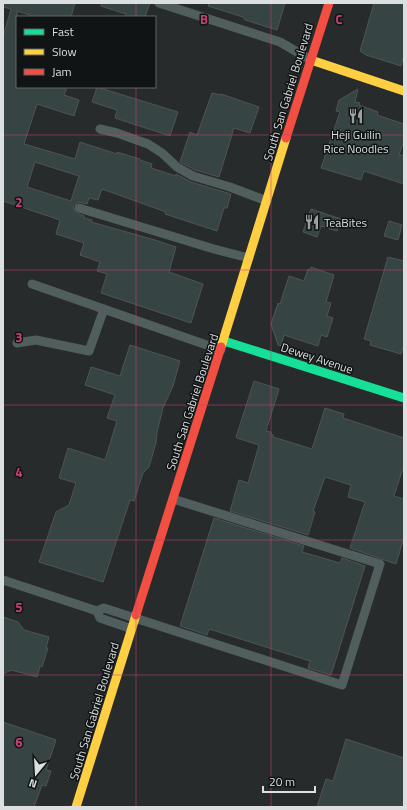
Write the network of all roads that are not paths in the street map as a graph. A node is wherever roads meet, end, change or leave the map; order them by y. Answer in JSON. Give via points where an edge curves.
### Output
{"nodes":[{"id":1,"x":159,"y":3,"type":"edge"},
{"id":2,"x":329,"y":3,"type":"edge"},
{"id":3,"x":311,"y":60,"type":"junction"},
{"id":4,"x":404,"y":91,"type":"edge"},
{"id":5,"x":100,"y":130,"type":"dead end"},
{"id":6,"x":267,"y":201,"type":"junction"},
{"id":7,"x":78,"y":208,"type":"dead end"},
{"id":8,"x":249,"y":258,"type":"junction"},
{"id":9,"x":32,"y":284,"type":"dead end"},
{"id":10,"x":104,"y":309,"type":"junction"},
{"id":11,"x":17,"y":343,"type":"dead end"},
{"id":12,"x":222,"y":346,"type":"junction"},
{"id":13,"x":404,"y":398,"type":"edge"},
{"id":14,"x":173,"y":499,"type":"junction"},
{"id":15,"x":3,"y":580,"type":"edge"},
{"id":16,"x":97,"y":611,"type":"junction"},
{"id":17,"x":136,"y":619,"type":"junction"},
{"id":18,"x":132,"y":629,"type":"junction"},
{"id":19,"x":76,"y":807,"type":"edge"}],
"edges":[{"from":1,"to":3,"type":"lane","via":[[280,42]]},
{"from":2,"to":3,"type":"main road","name":"South San Gabriel Boulevard"},
{"from":3,"to":4,"type":"main road"},
{"from":3,"to":6,"type":"main road","name":"South San Gabriel Boulevard"},
{"from":5,"to":6,"type":"lane","via":[[118,133],[148,144],[193,176]]},
{"from":6,"to":8,"type":"main road","name":"South San Gabriel Boulevard"},
{"from":7,"to":8,"type":"lane"},
{"from":8,"to":12,"type":"main road","name":"South San Gabriel Boulevard"},
{"from":9,"to":10,"type":"lane"},
{"from":10,"to":11,"type":"lane","via":[[89,351],[36,340]]},
{"from":10,"to":12,"type":"lane"},
{"from":12,"to":13,"type":"main road","name":"Dewey Avenue"},
{"from":12,"to":14,"type":"main road","name":"South San Gabriel Boulevard"},
{"from":14,"to":17,"type":"main road","name":"South San Gabriel Boulevard"},
{"from":14,"to":17,"type":"lane","via":[[380,564],[342,685]]},
{"from":15,"to":16,"type":"lane"},
{"from":16,"to":17,"type":"lane","via":[[104,608]]},
{"from":16,"to":18,"type":"lane","via":[[100,618]]},
{"from":17,"to":18,"type":"main road","name":"South San Gabriel Boulevard"},
{"from":18,"to":19,"type":"main road","name":"South San Gabriel Boulevard"}]}
